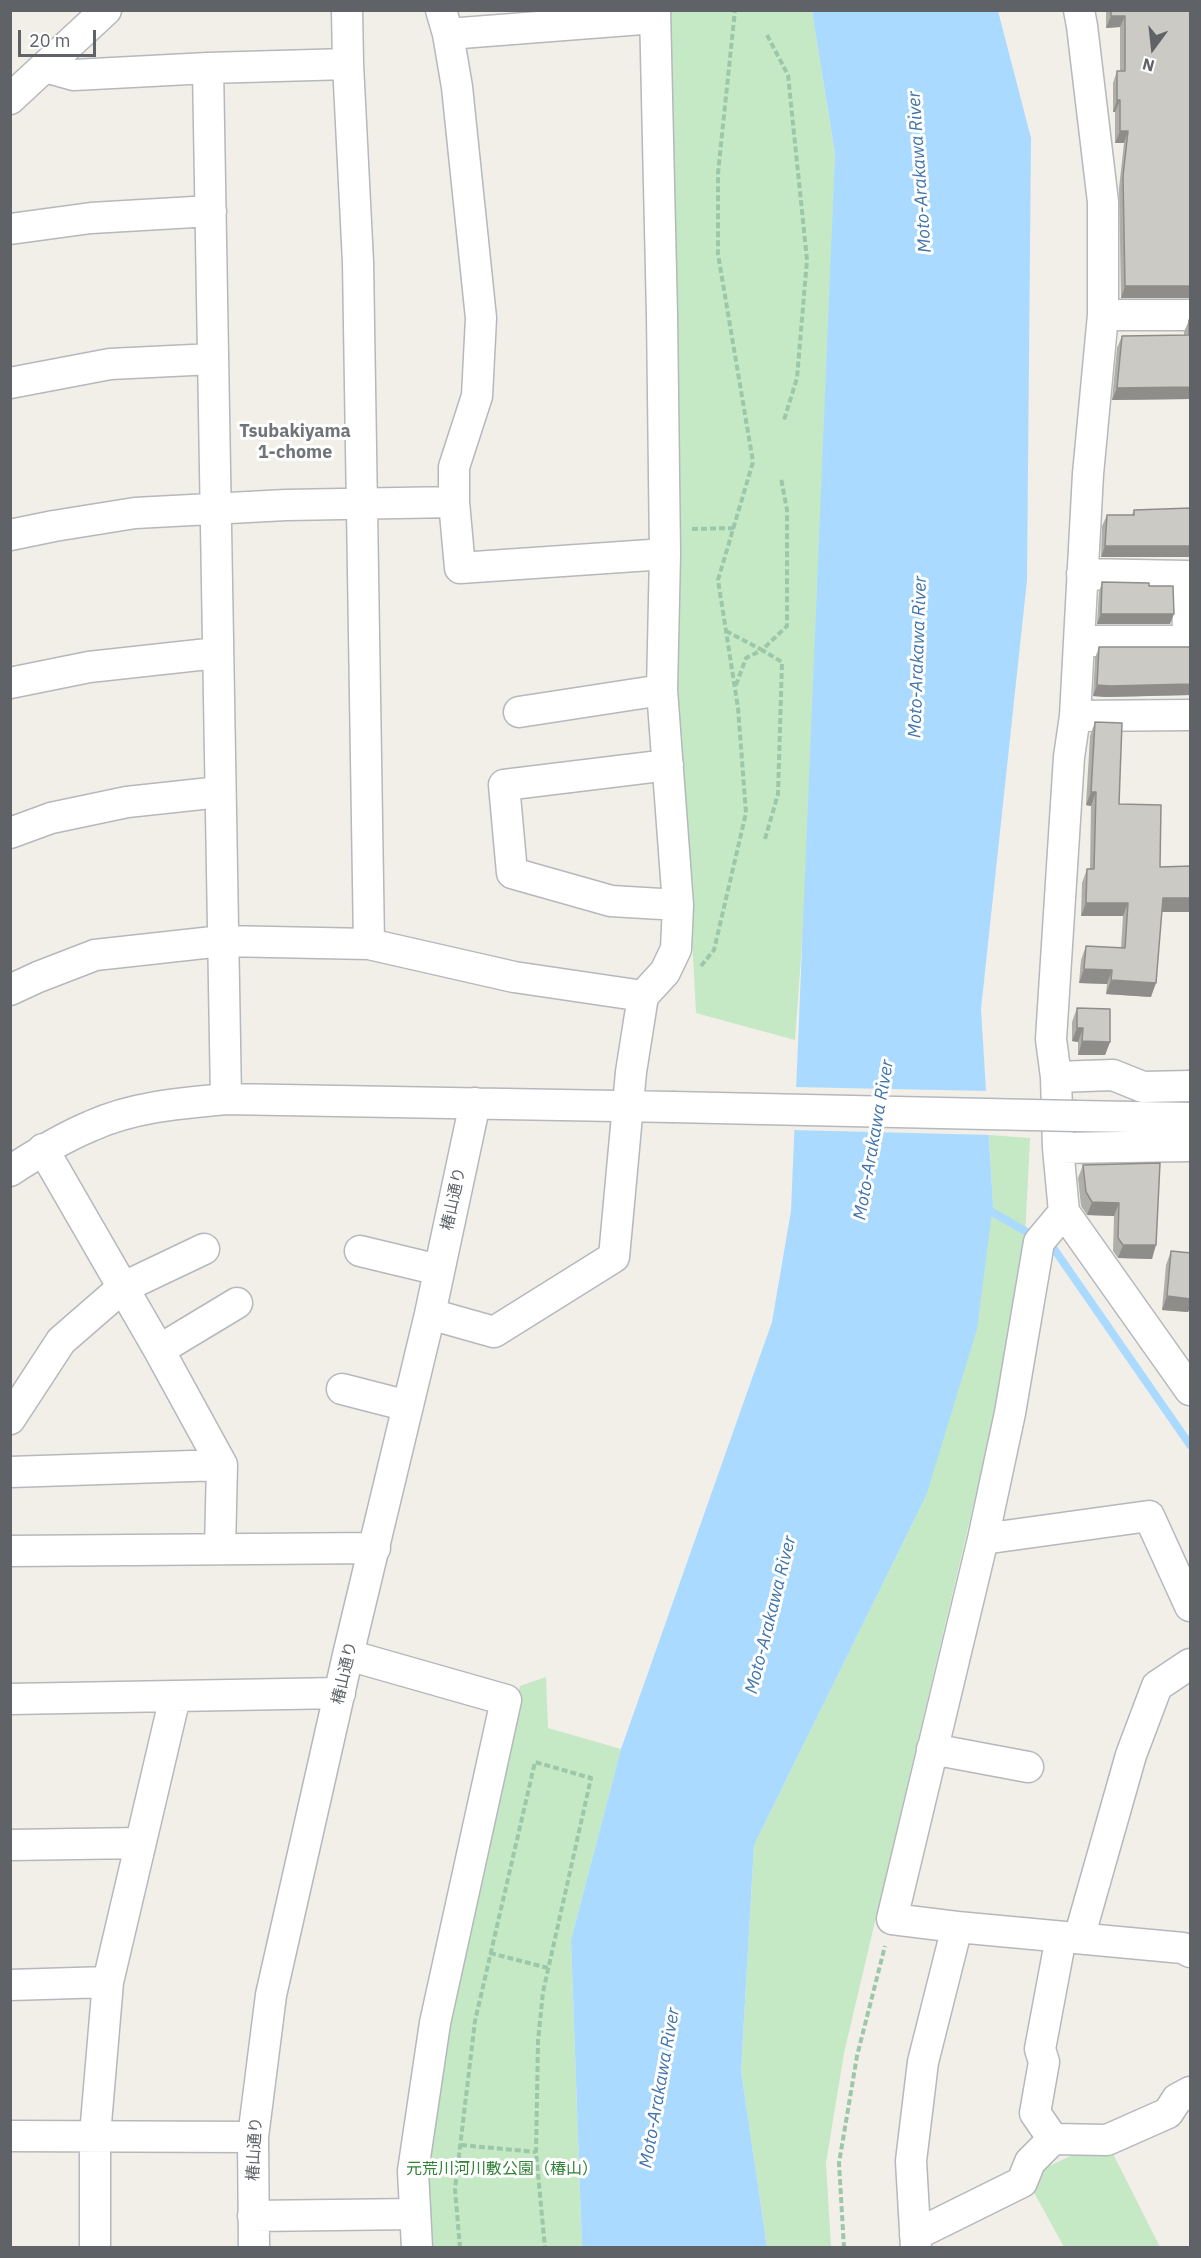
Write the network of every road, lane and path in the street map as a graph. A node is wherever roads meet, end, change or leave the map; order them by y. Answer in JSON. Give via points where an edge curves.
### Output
{"nodes":[{"id":1,"x":106,"y":10,"type":"edge"},
{"id":2,"x":347,"y":10,"type":"edge"},
{"id":3,"x":735,"y":10,"type":"edge"},
{"id":4,"x":1079,"y":10,"type":"edge"},
{"id":5,"x":655,"y":14,"type":"edge"},
{"id":6,"x":444,"y":22,"type":"edge"},
{"id":7,"x":768,"y":35,"type":"dead end"},
{"id":8,"x":348,"y":64,"type":"junction"},
{"id":9,"x":45,"y":67,"type":"junction"},
{"id":10,"x":208,"y":68,"type":"junction"},
{"id":11,"x":10,"y":99,"type":"edge"},
{"id":12,"x":211,"y":211,"type":"junction"},
{"id":13,"x":10,"y":229,"type":"edge"},
{"id":14,"x":1103,"y":315,"type":"junction"},
{"id":15,"x":1191,"y":315,"type":"edge"},
{"id":16,"x":213,"y":359,"type":"junction"},
{"id":17,"x":10,"y":383,"type":"edge"},
{"id":18,"x":784,"y":420,"type":"dead end"},
{"id":19,"x":781,"y":478,"type":"dead end"},
{"id":20,"x":454,"y":502,"type":"junction"},
{"id":21,"x":362,"y":505,"type":"junction"},
{"id":22,"x":215,"y":509,"type":"junction"},
{"id":23,"x":734,"y":528,"type":"junction"},
{"id":24,"x":10,"y":535,"type":"edge"},
{"id":25,"x":664,"y":543,"type":"junction"},
{"id":26,"x":1082,"y":574,"type":"junction"},
{"id":27,"x":726,"y":631,"type":"junction"},
{"id":28,"x":1079,"y":641,"type":"junction"},
{"id":29,"x":762,"y":650,"type":"junction"},
{"id":30,"x":218,"y":653,"type":"junction"},
{"id":31,"x":10,"y":683,"type":"edge"},
{"id":32,"x":735,"y":688,"type":"junction"},
{"id":33,"x":662,"y":690,"type":"junction"},
{"id":34,"x":519,"y":712,"type":"dead end"},
{"id":35,"x":1191,"y":715,"type":"edge"},
{"id":36,"x":1075,"y":716,"type":"junction"},
{"id":37,"x":668,"y":765,"type":"junction"},
{"id":38,"x":220,"y":792,"type":"junction"},
{"id":39,"x":10,"y":832,"type":"edge"},
{"id":40,"x":765,"y":839,"type":"dead end"},
{"id":41,"x":678,"y":905,"type":"junction"},
{"id":42,"x":222,"y":941,"type":"junction"},
{"id":43,"x":369,"y":944,"type":"junction"},
{"id":44,"x":700,"y":967,"type":"dead end"},
{"id":45,"x":10,"y":990,"type":"edge"},
{"id":46,"x":643,"y":996,"type":"junction"},
{"id":47,"x":1056,"y":1077,"type":"junction"},
{"id":48,"x":1191,"y":1086,"type":"edge"},
{"id":49,"x":226,"y":1099,"type":"junction"},
{"id":50,"x":475,"y":1103,"type":"junction"},
{"id":51,"x":628,"y":1106,"type":"junction"},
{"id":52,"x":1191,"y":1118,"type":"edge"},
{"id":53,"x":1191,"y":1146,"type":"edge"},
{"id":54,"x":1058,"y":1148,"type":"junction"},
{"id":55,"x":43,"y":1149,"type":"junction"},
{"id":56,"x":10,"y":1171,"type":"edge"},
{"id":57,"x":1064,"y":1212,"type":"junction"},
{"id":58,"x":204,"y":1249,"type":"dead end"},
{"id":59,"x":360,"y":1251,"type":"dead end"},
{"id":60,"x":439,"y":1270,"type":"junction"},
{"id":61,"x":122,"y":1288,"type":"junction"},
{"id":62,"x":237,"y":1303,"type":"dead end"},
{"id":63,"x":430,"y":1314,"type":"junction"},
{"id":64,"x":159,"y":1350,"type":"junction"},
{"id":65,"x":342,"y":1389,"type":"dead end"},
{"id":66,"x":1191,"y":1390,"type":"edge"},
{"id":67,"x":408,"y":1406,"type":"junction"},
{"id":68,"x":10,"y":1419,"type":"edge"},
{"id":69,"x":222,"y":1465,"type":"junction"},
{"id":70,"x":10,"y":1472,"type":"edge"},
{"id":71,"x":983,"y":1539,"type":"junction"},
{"id":72,"x":375,"y":1548,"type":"junction"},
{"id":73,"x":220,"y":1549,"type":"junction"},
{"id":74,"x":10,"y":1551,"type":"edge"},
{"id":75,"x":1191,"y":1605,"type":"edge"},
{"id":76,"x":348,"y":1655,"type":"junction"},
{"id":77,"x":1191,"y":1664,"type":"edge"},
{"id":78,"x":340,"y":1693,"type":"junction"},
{"id":79,"x":176,"y":1697,"type":"junction"},
{"id":80,"x":10,"y":1699,"type":"edge"},
{"id":81,"x":932,"y":1749,"type":"junction"},
{"id":82,"x":1028,"y":1767,"type":"dead end"},
{"id":83,"x":139,"y":1844,"type":"junction"},
{"id":84,"x":10,"y":1845,"type":"edge"},
{"id":85,"x":892,"y":1919,"type":"junction"},
{"id":86,"x":957,"y":1927,"type":"junction"},
{"id":87,"x":1070,"y":1937,"type":"junction"},
{"id":88,"x":1191,"y":1952,"type":"edge"},
{"id":89,"x":490,"y":1953,"type":"junction"},
{"id":90,"x":548,"y":1968,"type":"junction"},
{"id":91,"x":108,"y":1982,"type":"junction"},
{"id":92,"x":10,"y":1985,"type":"edge"},
{"id":93,"x":1191,"y":2092,"type":"edge"},
{"id":94,"x":95,"y":2135,"type":"junction"},
{"id":95,"x":10,"y":2136,"type":"edge"},
{"id":96,"x":253,"y":2137,"type":"junction"},
{"id":97,"x":1053,"y":2139,"type":"junction"},
{"id":98,"x":461,"y":2145,"type":"junction"},
{"id":99,"x":536,"y":2152,"type":"junction"},
{"id":100,"x":415,"y":2214,"type":"junction"},
{"id":101,"x":253,"y":2216,"type":"junction"},
{"id":102,"x":916,"y":2241,"type":"edge"},
{"id":103,"x":95,"y":2247,"type":"edge"},
{"id":104,"x":254,"y":2247,"type":"edge"},
{"id":105,"x":417,"y":2247,"type":"edge"},
{"id":106,"x":460,"y":2247,"type":"edge"},
{"id":107,"x":545,"y":2247,"type":"edge"},
{"id":108,"x":844,"y":2247,"type":"edge"}],
"edges":[{"from":1,"to":9,"type":"street"},
{"from":2,"to":8,"type":"street"},
{"from":3,"to":23,"type":"path","via":[[718,173],[718,254],[753,462]]},
{"from":4,"to":14,"type":"street","via":[[1103,202]]},
{"from":5,"to":6,"type":"street"},
{"from":5,"to":25,"type":"street"},
{"from":6,"to":20,"type":"street","via":[[457,87],[481,318],[477,396],[454,467]]},
{"from":7,"to":18,"type":"path","via":[[788,75],[807,260],[797,378]]},
{"from":8,"to":10,"type":"street"},
{"from":8,"to":21,"type":"street","via":[[358,262]]},
{"from":9,"to":10,"type":"street","via":[[74,75]]},
{"from":9,"to":11,"type":"street"},
{"from":10,"to":12,"type":"street"},
{"from":12,"to":13,"type":"street","via":[[91,218]]},
{"from":12,"to":16,"type":"street"},
{"from":14,"to":15,"type":"street"},
{"from":14,"to":26,"type":"street"},
{"from":16,"to":17,"type":"street","via":[[110,364]]},
{"from":16,"to":22,"type":"street"},
{"from":19,"to":29,"type":"path","via":[[787,510],[787,626]]},
{"from":20,"to":21,"type":"street"},
{"from":20,"to":25,"type":"street","via":[[460,568]]},
{"from":21,"to":22,"type":"street"},
{"from":21,"to":43,"type":"street"},
{"from":22,"to":24,"type":"street","via":[[135,513]]},
{"from":22,"to":30,"type":"street"},
{"from":23,"to":25,"type":"path"},
{"from":23,"to":27,"type":"path","via":[[718,580]]},
{"from":25,"to":33,"type":"street"},
{"from":26,"to":28,"type":"street"},
{"from":26,"to":28,"type":"street","via":[[1187,576],[1188,641]]},
{"from":27,"to":29,"type":"path"},
{"from":27,"to":32,"type":"path"},
{"from":28,"to":36,"type":"street"},
{"from":29,"to":32,"type":"path","via":[[746,658]]},
{"from":29,"to":40,"type":"path","via":[[782,662],[778,794]]},
{"from":30,"to":31,"type":"street","via":[[89,666]]},
{"from":30,"to":38,"type":"street"},
{"from":32,"to":44,"type":"path","via":[[746,813],[714,950]]},
{"from":33,"to":34,"type":"street"},
{"from":33,"to":37,"type":"street"},
{"from":35,"to":36,"type":"street"},
{"from":36,"to":47,"type":"street","via":[[1068,757],[1051,1039]]},
{"from":37,"to":41,"type":"street"},
{"from":37,"to":41,"type":"street","via":[[504,785],[512,873],[611,901]]},
{"from":38,"to":39,"type":"street","via":[[127,802],[51,818]]},
{"from":38,"to":42,"type":"street"},
{"from":41,"to":46,"type":"street","via":[[676,949],[665,972]]},
{"from":42,"to":43,"type":"street"},
{"from":42,"to":45,"type":"street","via":[[95,955]]},
{"from":42,"to":49,"type":"street"},
{"from":43,"to":46,"type":"street","via":[[514,977]]},
{"from":46,"to":51,"type":"street"},
{"from":47,"to":48,"type":"street","via":[[1113,1075],[1143,1087]]},
{"from":47,"to":54,"type":"street"},
{"from":49,"to":50,"type":"street"},
{"from":49,"to":55,"type":"street","via":[[136,1112],[92,1125]]},
{"from":50,"to":51,"type":"street"},
{"from":50,"to":60,"type":"street","name":"椿山通り"},
{"from":51,"to":52,"type":"street","bridge":true},
{"from":51,"to":63,"type":"street","via":[[614,1257],[494,1332]]},
{"from":53,"to":54,"type":"street"},
{"from":54,"to":57,"type":"street"},
{"from":55,"to":56,"type":"street"},
{"from":55,"to":61,"type":"street"},
{"from":57,"to":66,"type":"street"},
{"from":57,"to":71,"type":"street","via":[[1039,1242],[1010,1413]]},
{"from":58,"to":61,"type":"street"},
{"from":59,"to":60,"type":"street"},
{"from":60,"to":63,"type":"street","name":"椿山通り"},
{"from":61,"to":64,"type":"street"},
{"from":61,"to":68,"type":"street","via":[[61,1341]]},
{"from":62,"to":64,"type":"street"},
{"from":63,"to":67,"type":"street","name":"椿山通り"},
{"from":64,"to":69,"type":"street"},
{"from":65,"to":67,"type":"street"},
{"from":67,"to":72,"type":"street","name":"椿山通り"},
{"from":69,"to":70,"type":"street"},
{"from":69,"to":73,"type":"street"},
{"from":71,"to":75,"type":"street","via":[[1149,1516]]},
{"from":71,"to":81,"type":"street"},
{"from":72,"to":73,"type":"street"},
{"from":72,"to":76,"type":"street","name":"椿山通り"},
{"from":73,"to":74,"type":"street"},
{"from":76,"to":78,"type":"street","name":"椿山通り"},
{"from":76,"to":100,"type":"street","via":[[506,1700],[435,2023],[413,2171]]},
{"from":77,"to":87,"type":"street","via":[[1157,1686]]},
{"from":78,"to":79,"type":"street"},
{"from":78,"to":96,"type":"street","name":"椿山通り","via":[[271,1995]]},
{"from":79,"to":80,"type":"street"},
{"from":79,"to":83,"type":"street"},
{"from":81,"to":82,"type":"street"},
{"from":81,"to":85,"type":"street"},
{"from":83,"to":84,"type":"street"},
{"from":83,"to":91,"type":"street"},
{"from":85,"to":86,"type":"street"},
{"from":85,"to":108,"type":"path","via":[[857,2056],[839,2163]]},
{"from":86,"to":87,"type":"street"},
{"from":86,"to":102,"type":"street","via":[[923,2062],[911,2160]]},
{"from":87,"to":88,"type":"street"},
{"from":87,"to":97,"type":"street","via":[[1040,2049],[1044,2062],[1035,2113]]},
{"from":89,"to":90,"type":"path"},
{"from":89,"to":90,"type":"path","via":[[535,1762],[591,1778]]},
{"from":89,"to":98,"type":"path","via":[[475,2021]]},
{"from":90,"to":99,"type":"path","via":[[538,2041]]},
{"from":91,"to":92,"type":"street"},
{"from":91,"to":94,"type":"street"},
{"from":93,"to":97,"type":"street","via":[[1177,2099],[1168,2113],[1107,2140]]},
{"from":94,"to":95,"type":"street"},
{"from":94,"to":96,"type":"street"},
{"from":94,"to":103,"type":"street"},
{"from":96,"to":101,"type":"street","name":"椿山通り"},
{"from":97,"to":102,"type":"street","via":[[1030,2162],[1022,2182]]},
{"from":98,"to":99,"type":"path"},
{"from":98,"to":106,"type":"path","via":[[455,2190]]},
{"from":99,"to":107,"type":"path"},
{"from":100,"to":101,"type":"street"},
{"from":100,"to":105,"type":"street"},
{"from":101,"to":104,"type":"street","name":"椿山通り"}]}
